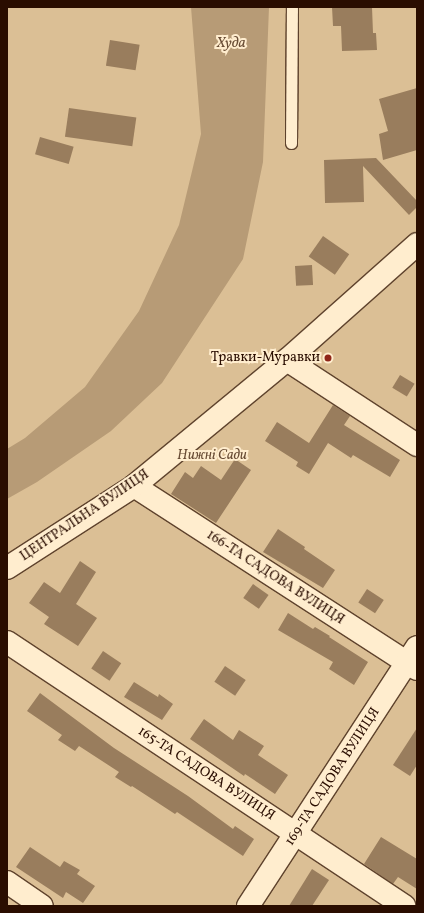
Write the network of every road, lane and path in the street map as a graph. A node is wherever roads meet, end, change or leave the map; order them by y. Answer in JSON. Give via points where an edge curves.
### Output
{"nodes":[{"id":1,"x":292,"y":7,"type":"edge"},
{"id":2,"x":291,"y":143,"type":"dead end"},
{"id":3,"x":417,"y":244,"type":"edge"},
{"id":4,"x":287,"y":360,"type":"junction"},
{"id":5,"x":417,"y":445,"type":"edge"},
{"id":6,"x":134,"y":486,"type":"junction"},
{"id":7,"x":7,"y":568,"type":"edge"},
{"id":8,"x":7,"y":642,"type":"edge"},
{"id":9,"x":414,"y":660,"type":"edge"},
{"id":10,"x":296,"y":833,"type":"junction"},
{"id":11,"x":7,"y":882,"type":"edge"},
{"id":12,"x":42,"y":906,"type":"edge"},
{"id":13,"x":248,"y":906,"type":"edge"},
{"id":14,"x":404,"y":906,"type":"edge"}],
"edges":[{"from":1,"to":2,"type":"lane"},
{"from":3,"to":4,"type":"street","name":"ЦЕНТРАЛЬНА ВУЛИЦЯ"},
{"from":4,"to":5,"type":"street"},
{"from":4,"to":6,"type":"street","name":"ЦЕНТРАЛЬНА ВУЛИЦЯ"},
{"from":6,"to":7,"type":"street","name":"ЦЕНТРАЛЬНА ВУЛИЦЯ"},
{"from":6,"to":9,"type":"street","name":"166-ТА САДОВА ВУЛИЦЯ"},
{"from":8,"to":10,"type":"street","name":"165-ТА САДОВА ВУЛИЦЯ"},
{"from":9,"to":10,"type":"street","name":"169-ТА САДОВА ВУЛИЦЯ"},
{"from":10,"to":13,"type":"street","name":"169-ТА САДОВА ВУЛИЦЯ"},
{"from":10,"to":14,"type":"street","name":"165-ТА САДОВА ВУЛИЦЯ"},
{"from":11,"to":12,"type":"street"}]}
